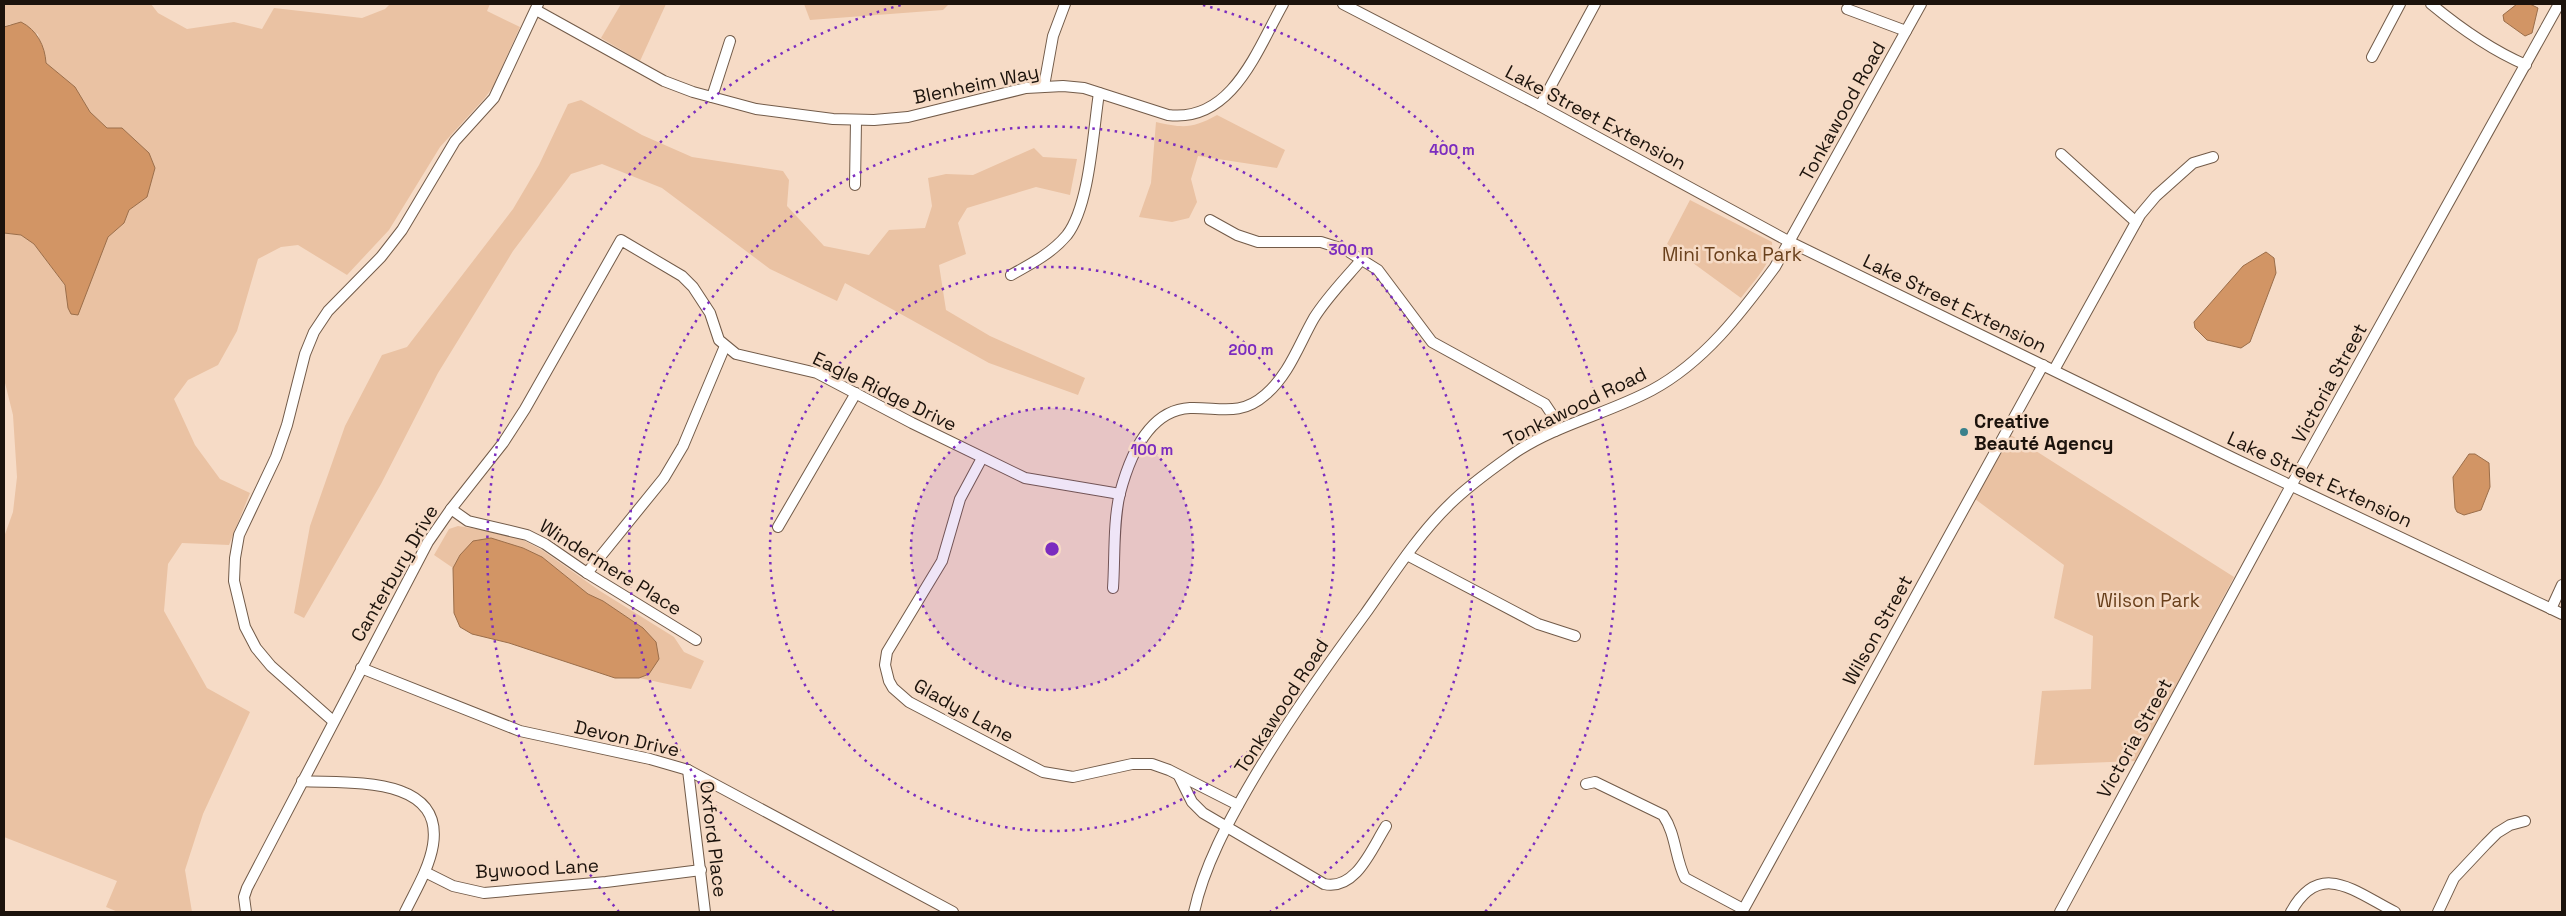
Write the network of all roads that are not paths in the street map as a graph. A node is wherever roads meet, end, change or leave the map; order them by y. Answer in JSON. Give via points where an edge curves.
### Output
{"nodes":[{"id":1,"x":1065,"y":4,"type":"edge"},
{"id":2,"x":1283,"y":4,"type":"edge"},
{"id":3,"x":1343,"y":4,"type":"edge"},
{"id":4,"x":1595,"y":4,"type":"edge"},
{"id":5,"x":1921,"y":4,"type":"edge"},
{"id":6,"x":2400,"y":4,"type":"edge"},
{"id":7,"x":2432,"y":4,"type":"edge"},
{"id":8,"x":2559,"y":4,"type":"edge"},
{"id":9,"x":537,"y":7,"type":"edge"},
{"id":10,"x":1358,"y":7,"type":"edge"},
{"id":11,"x":1847,"y":9,"type":"dead end"},
{"id":12,"x":1906,"y":31,"type":"junction"},
{"id":13,"x":730,"y":41,"type":"dead end"},
{"id":14,"x":2372,"y":57,"type":"dead end"},
{"id":15,"x":2526,"y":65,"type":"junction"},
{"id":16,"x":1044,"y":86,"type":"junction"},
{"id":17,"x":1099,"y":93,"type":"junction"},
{"id":18,"x":712,"y":97,"type":"junction"},
{"id":19,"x":1540,"y":106,"type":"junction"},
{"id":20,"x":856,"y":121,"type":"junction"},
{"id":21,"x":2061,"y":154,"type":"dead end"},
{"id":22,"x":2213,"y":157,"type":"dead end"},
{"id":23,"x":855,"y":185,"type":"dead end"},
{"id":24,"x":1210,"y":220,"type":"dead end"},
{"id":25,"x":2136,"y":222,"type":"junction"},
{"id":26,"x":1790,"y":242,"type":"junction"},
{"id":27,"x":1362,"y":259,"type":"junction"},
{"id":28,"x":1011,"y":275,"type":"dead end"},
{"id":29,"x":725,"y":346,"type":"junction"},
{"id":30,"x":2044,"y":365,"type":"junction"},
{"id":31,"x":2054,"y":370,"type":"junction"},
{"id":32,"x":856,"y":393,"type":"junction"},
{"id":33,"x":1555,"y":432,"type":"junction"},
{"id":34,"x":982,"y":458,"type":"junction"},
{"id":35,"x":2292,"y":484,"type":"junction"},
{"id":36,"x":1120,"y":494,"type":"junction"},
{"id":37,"x":451,"y":509,"type":"junction"},
{"id":38,"x":778,"y":527,"type":"dead end"},
{"id":39,"x":1407,"y":555,"type":"junction"},
{"id":40,"x":587,"y":573,"type":"junction"},
{"id":41,"x":2562,"y":585,"type":"edge"},
{"id":42,"x":1113,"y":588,"type":"dead end"},
{"id":43,"x":2551,"y":609,"type":"junction"},
{"id":44,"x":2562,"y":614,"type":"edge"},
{"id":45,"x":1576,"y":636,"type":"dead end"},
{"id":46,"x":696,"y":640,"type":"dead end"},
{"id":47,"x":361,"y":668,"type":"junction"},
{"id":48,"x":333,"y":721,"type":"junction"},
{"id":49,"x":688,"y":770,"type":"junction"},
{"id":50,"x":1179,"y":776,"type":"junction"},
{"id":51,"x":302,"y":781,"type":"junction"},
{"id":52,"x":1586,"y":784,"type":"dead end"},
{"id":53,"x":1238,"y":805,"type":"junction"},
{"id":54,"x":2525,"y":821,"type":"dead end"},
{"id":55,"x":1386,"y":826,"type":"dead end"},
{"id":56,"x":1227,"y":828,"type":"junction"},
{"id":57,"x":701,"y":870,"type":"junction"},
{"id":58,"x":425,"y":872,"type":"junction"},
{"id":59,"x":1742,"y":911,"type":"edge"},
{"id":60,"x":246,"y":912,"type":"edge"},
{"id":61,"x":405,"y":912,"type":"edge"},
{"id":62,"x":705,"y":912,"type":"edge"},
{"id":63,"x":953,"y":912,"type":"edge"},
{"id":64,"x":1194,"y":912,"type":"edge"},
{"id":65,"x":2060,"y":912,"type":"edge"},
{"id":66,"x":2291,"y":912,"type":"edge"},
{"id":67,"x":2395,"y":912,"type":"edge"},
{"id":68,"x":2438,"y":912,"type":"edge"}],
"edges":[{"from":1,"to":16,"type":"street","via":[[1053,36]]},
{"from":2,"to":17,"type":"street","name":"Blenheim Way","via":[[1232,92],[1207,110],[1180,116],[1168,115]]},
{"from":3,"to":10,"type":"street","name":"Lake Street Extension"},
{"from":4,"to":19,"type":"street"},
{"from":5,"to":12,"type":"street","name":"Tonkawood Road"},
{"from":6,"to":14,"type":"street"},
{"from":7,"to":15,"type":"street","via":[[2477,38]]},
{"from":8,"to":15,"type":"street","name":"Victoria Street"},
{"from":9,"to":18,"type":"street","name":"Blenheim Way","via":[[664,81]]},
{"from":9,"to":48,"type":"street","via":[[494,98],[455,141],[402,230],[381,257],[328,311],[314,332],[276,457],[239,535],[234,581],[237,605],[245,627],[256,648],[274,668]]},
{"from":10,"to":19,"type":"street","name":"Lake Street Extension"},
{"from":11,"to":12,"type":"street"},
{"from":12,"to":26,"type":"street","name":"Tonkawood Road"},
{"from":13,"to":18,"type":"street"},
{"from":15,"to":35,"type":"street","name":"Victoria Street"},
{"from":16,"to":17,"type":"street","name":"Blenheim Way","via":[[1084,88]]},
{"from":16,"to":20,"type":"street","name":"Blenheim Way","via":[[908,117]]},
{"from":17,"to":28,"type":"street","via":[[1084,196],[1078,215],[1055,248]]},
{"from":18,"to":20,"type":"street","name":"Blenheim Way","via":[[756,109]]},
{"from":19,"to":26,"type":"street","name":"Lake Street Extension"},
{"from":20,"to":23,"type":"street"},
{"from":21,"to":25,"type":"street"},
{"from":22,"to":25,"type":"street","via":[[2193,163],[2174,179]]},
{"from":24,"to":27,"type":"street","via":[[1258,242],[1329,243]]},
{"from":25,"to":31,"type":"street"},
{"from":26,"to":30,"type":"street","name":"Lake Street Extension"},
{"from":26,"to":33,"type":"street","name":"Tonkawood Road","via":[[1748,304],[1715,341],[1683,369],[1653,389]]},
{"from":27,"to":33,"type":"street","via":[[1389,282],[1432,342],[1545,404],[1553,416]]},
{"from":27,"to":36,"type":"street","via":[[1318,313],[1276,384],[1251,405],[1235,410],[1190,408],[1165,415],[1146,433]]},
{"from":29,"to":32,"type":"street","name":"Eagle Ridge Drive","via":[[747,358],[817,373]]},
{"from":29,"to":37,"type":"street","name":"Canterbury Drive","via":[[719,340],[710,313],[693,287],[682,276],[621,240],[525,409],[503,443]]},
{"from":29,"to":40,"type":"street","via":[[682,446],[664,478]]},
{"from":30,"to":31,"type":"street","name":"Lake Street Extension"},
{"from":30,"to":59,"type":"street","name":"Wilson Street"},
{"from":31,"to":35,"type":"street","name":"Lake Street Extension"},
{"from":32,"to":34,"type":"street","name":"Eagle Ridge Drive"},
{"from":32,"to":38,"type":"street"},
{"from":33,"to":39,"type":"street","name":"Tonkawood Road","via":[[1517,452],[1450,503]]},
{"from":34,"to":36,"type":"street","name":"Eagle Ridge Drive","via":[[1025,478]]},
{"from":34,"to":50,"type":"street","name":"Gladys Lane","via":[[960,499],[948,546],[936,574],[890,644],[885,661],[893,688],[909,702],[1043,772],[1063,777],[1084,776],[1143,764],[1160,766]]},
{"from":35,"to":43,"type":"street","name":"Lake Street Extension"},
{"from":35,"to":65,"type":"street","name":"Victoria Street"},
{"from":36,"to":42,"type":"street"},
{"from":37,"to":40,"type":"street","name":"Windermere Place","via":[[468,521],[527,535]]},
{"from":37,"to":47,"type":"street","name":"Canterbury Drive","via":[[428,542]]},
{"from":39,"to":45,"type":"street","via":[[1538,624]]},
{"from":39,"to":53,"type":"street","name":"Tonkawood Road","via":[[1288,722]]},
{"from":40,"to":46,"type":"street","name":"Windermere Place"},
{"from":41,"to":43,"type":"street"},
{"from":43,"to":44,"type":"street","name":"Lake Street Extension"},
{"from":47,"to":48,"type":"street","name":"Canterbury Drive"},
{"from":47,"to":49,"type":"street","name":"Devon Drive","via":[[520,731]]},
{"from":48,"to":51,"type":"street","name":"Canterbury Drive"},
{"from":49,"to":57,"type":"street","name":"Oxford Place"},
{"from":49,"to":63,"type":"street","name":"Devon Drive"},
{"from":50,"to":53,"type":"street","name":"Gladys Lane"},
{"from":50,"to":56,"type":"street","via":[[1198,809]]},
{"from":51,"to":58,"type":"street","via":[[392,787],[416,798],[432,820],[432,846]]},
{"from":51,"to":60,"type":"street","name":"Canterbury Drive","via":[[246,888]]},
{"from":52,"to":59,"type":"street","via":[[1595,782],[1663,815],[1670,825],[1685,878]]},
{"from":53,"to":56,"type":"street","name":"Tonkawood Road"},
{"from":54,"to":68,"type":"street","via":[[2504,829],[2486,844],[2454,878]]},
{"from":55,"to":56,"type":"street","via":[[1353,877],[1332,886]]},
{"from":56,"to":64,"type":"street","name":"Tonkawood Road","via":[[1204,877]]},
{"from":57,"to":58,"type":"street","name":"Bywood Lane","via":[[484,893],[453,886]]},
{"from":57,"to":62,"type":"street","name":"Oxford Place"},
{"from":58,"to":61,"type":"street"},
{"from":66,"to":67,"type":"street","via":[[2307,890],[2328,882]]}]}
